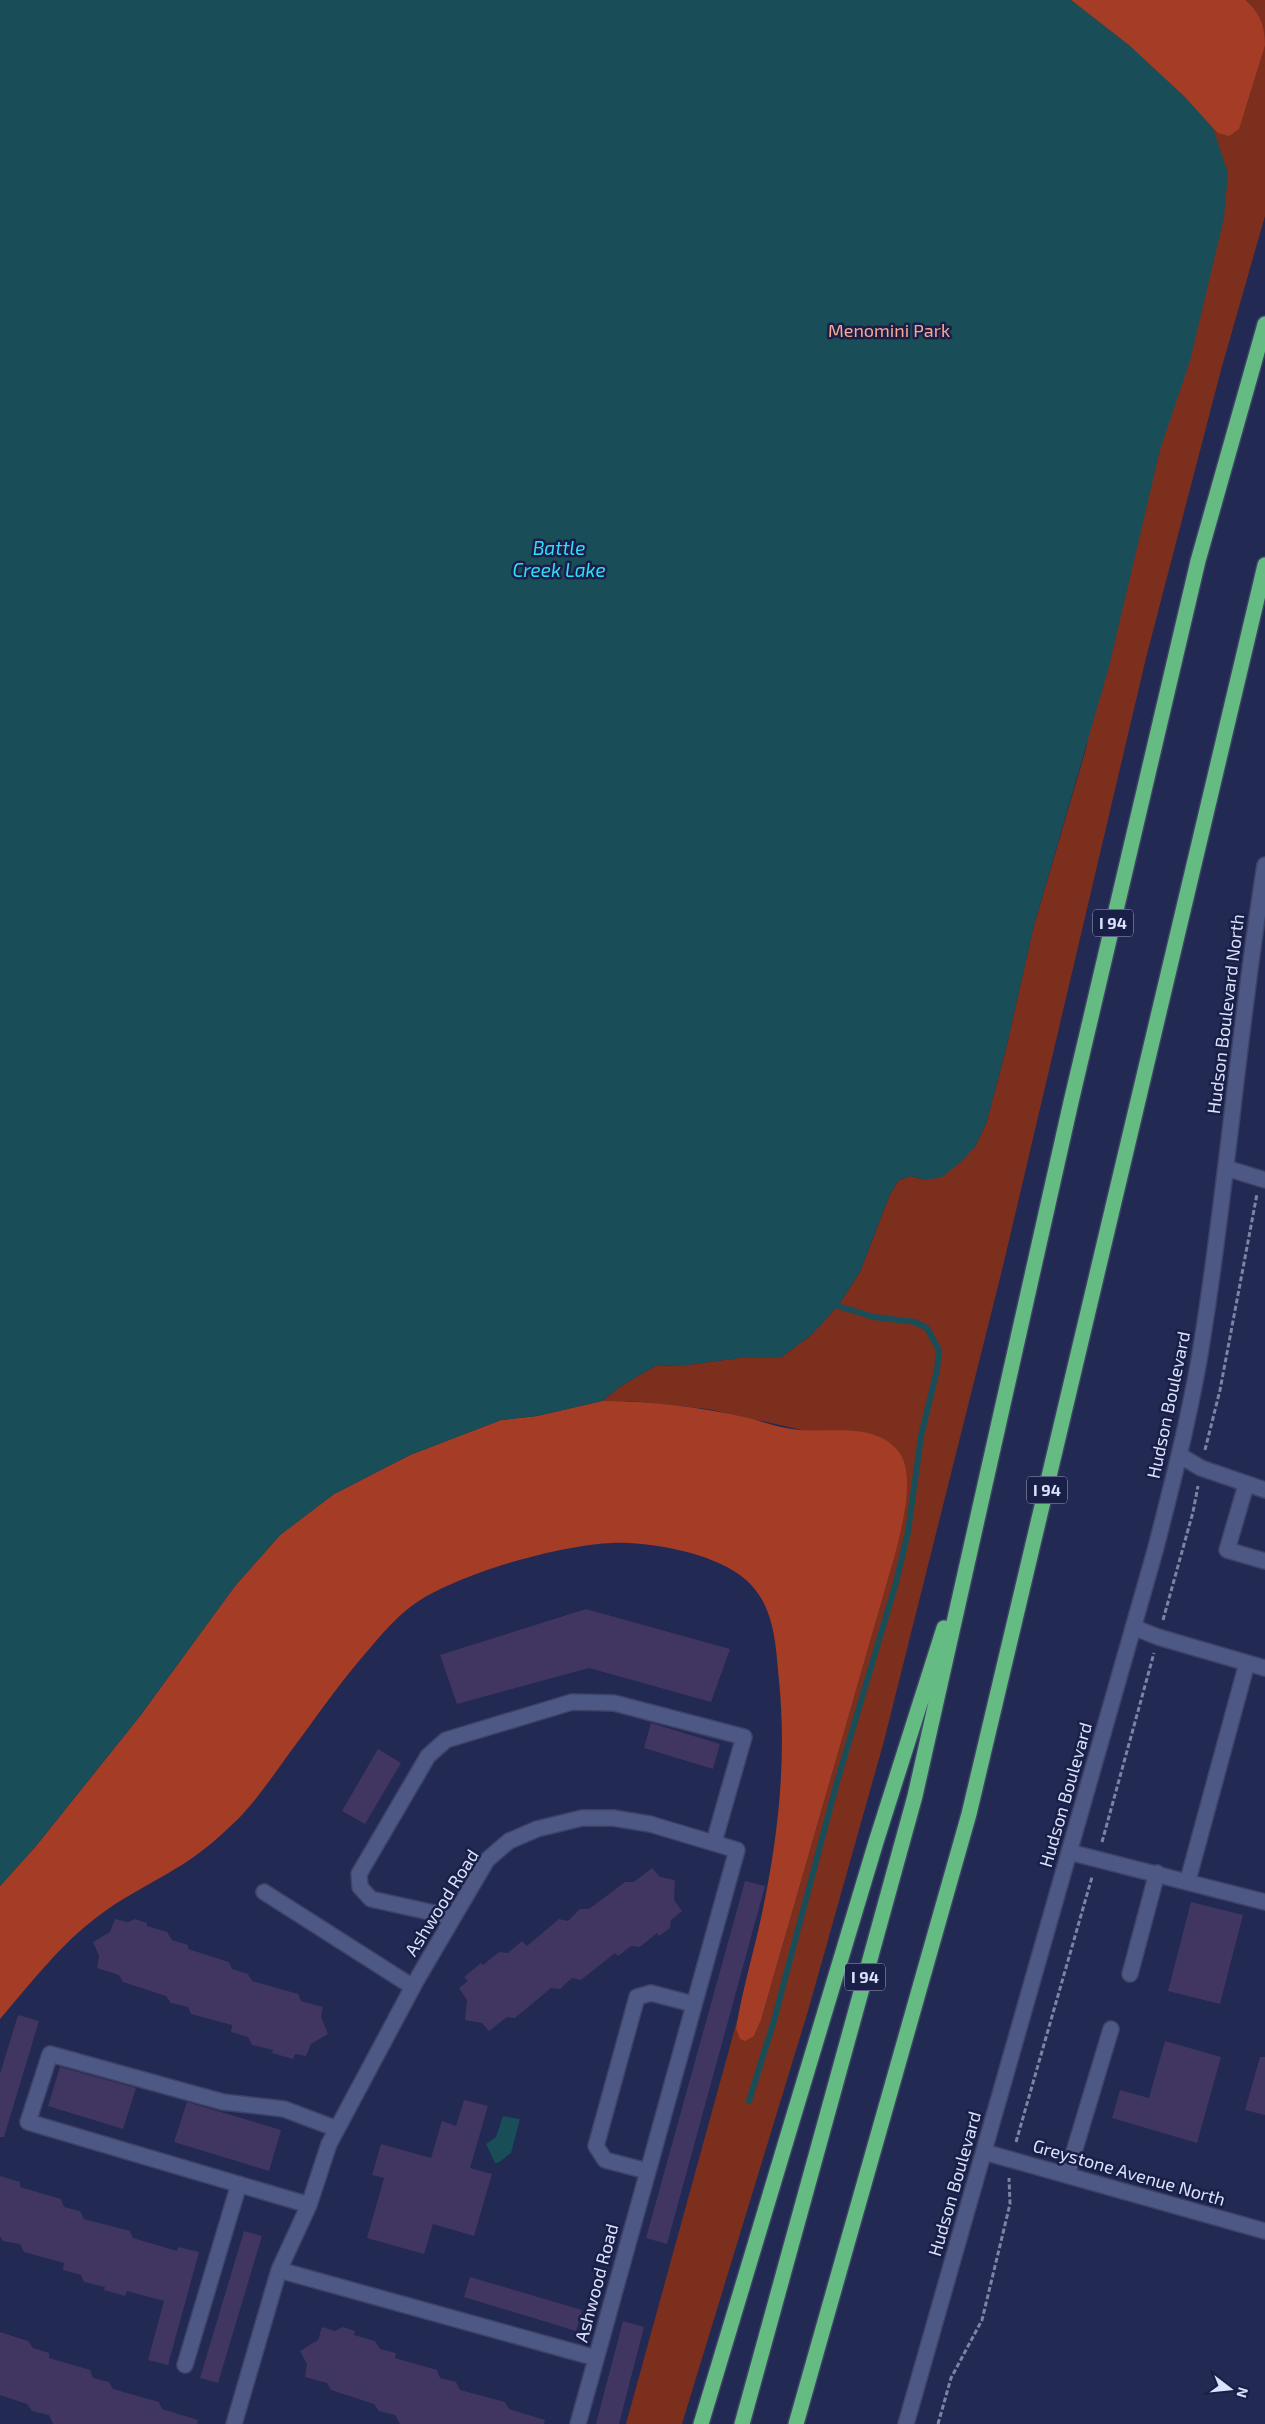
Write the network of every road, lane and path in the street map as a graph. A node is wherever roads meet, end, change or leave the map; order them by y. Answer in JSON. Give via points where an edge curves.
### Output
{"nodes":[{"id":1,"x":1265,"y":324,"type":"edge"},
{"id":2,"x":1265,"y":565,"type":"edge"},
{"id":3,"x":1265,"y":865,"type":"edge"},
{"id":4,"x":1226,"y":1168,"type":"junction"},
{"id":5,"x":1262,"y":1180,"type":"edge"},
{"id":6,"x":1179,"y":1456,"type":"junction"},
{"id":7,"x":1201,"y":1468,"type":"junction"},
{"id":8,"x":1246,"y":1484,"type":"junction"},
{"id":9,"x":1265,"y":1490,"type":"edge"},
{"id":10,"x":976,"y":1526,"type":"junction"},
{"id":11,"x":1265,"y":1561,"type":"edge"},
{"id":12,"x":1134,"y":1627,"type":"junction"},
{"id":13,"x":1158,"y":1636,"type":"junction"},
{"id":14,"x":1247,"y":1663,"type":"junction"},
{"id":15,"x":1265,"y":1668,"type":"edge"},
{"id":16,"x":714,"y":1842,"type":"junction"},
{"id":17,"x":1069,"y":1852,"type":"junction"},
{"id":18,"x":1097,"y":1858,"type":"junction"},
{"id":19,"x":1158,"y":1873,"type":"junction"},
{"id":20,"x":1188,"y":1880,"type":"junction"},
{"id":21,"x":264,"y":1892,"type":"dead end"},
{"id":22,"x":1265,"y":1902,"type":"edge"},
{"id":23,"x":452,"y":1917,"type":"junction"},
{"id":24,"x":1130,"y":1974,"type":"dead end"},
{"id":25,"x":413,"y":1987,"type":"junction"},
{"id":26,"x":693,"y":2004,"type":"junction"},
{"id":27,"x":1111,"y":2029,"type":"dead end"},
{"id":28,"x":337,"y":2129,"type":"junction"},
{"id":29,"x":984,"y":2152,"type":"junction"},
{"id":30,"x":1011,"y":2159,"type":"junction"},
{"id":31,"x":647,"y":2171,"type":"junction"},
{"id":32,"x":1068,"y":2175,"type":"junction"},
{"id":33,"x":239,"y":2184,"type":"junction"},
{"id":34,"x":309,"y":2205,"type":"junction"},
{"id":35,"x":1265,"y":2230,"type":"edge"},
{"id":36,"x":279,"y":2270,"type":"junction"},
{"id":37,"x":596,"y":2358,"type":"junction"},
{"id":38,"x":185,"y":2365,"type":"dead end"},
{"id":39,"x":234,"y":2424,"type":"edge"},
{"id":40,"x":578,"y":2424,"type":"edge"},
{"id":41,"x":701,"y":2424,"type":"edge"},
{"id":42,"x":742,"y":2424,"type":"edge"},
{"id":43,"x":797,"y":2424,"type":"edge"},
{"id":44,"x":906,"y":2424,"type":"edge"},
{"id":45,"x":938,"y":2424,"type":"edge"}],
"edges":[{"from":1,"to":10,"type":"highway","number":"I 94","via":[[1198,561]]},
{"from":2,"to":43,"type":"highway","number":"I 94","via":[[969,1814]]},
{"from":3,"to":4,"type":"street","name":"Hudson Boulevard North","via":[[1246,989]]},
{"from":4,"to":5,"type":"street"},
{"from":4,"to":6,"type":"street","name":"Hudson Boulevard","via":[[1204,1331]]},
{"from":5,"to":7,"type":"path"},
{"from":6,"to":7,"type":"street"},
{"from":6,"to":12,"type":"street","name":"Hudson Boulevard"},
{"from":7,"to":8,"type":"street"},
{"from":7,"to":13,"type":"path","via":[[1193,1512]]},
{"from":8,"to":9,"type":"street"},
{"from":8,"to":11,"type":"street","via":[[1227,1550]]},
{"from":10,"to":41,"type":"highway","via":[[876,1842]]},
{"from":10,"to":42,"type":"highway","number":"I 94","via":[[915,1796]]},
{"from":12,"to":13,"type":"street"},
{"from":12,"to":17,"type":"street","name":"Hudson Boulevard"},
{"from":13,"to":14,"type":"street"},
{"from":13,"to":18,"type":"path"},
{"from":14,"to":15,"type":"street"},
{"from":14,"to":20,"type":"street"},
{"from":16,"to":23,"type":"street","name":"Ashwood Road","via":[[650,1824],[613,1818],[582,1818],[537,1829],[509,1842],[487,1860]]},
{"from":16,"to":23,"type":"street","via":[[744,1737],[614,1703],[572,1702],[446,1740],[428,1756],[359,1874],[360,1888],[371,1899]]},
{"from":16,"to":26,"type":"street","name":"Ashwood Road","via":[[737,1850]]},
{"from":17,"to":18,"type":"street"},
{"from":17,"to":29,"type":"street","name":"Hudson Boulevard"},
{"from":18,"to":19,"type":"street"},
{"from":18,"to":30,"type":"path"},
{"from":19,"to":20,"type":"street"},
{"from":19,"to":24,"type":"street"},
{"from":20,"to":22,"type":"street"},
{"from":21,"to":25,"type":"street"},
{"from":23,"to":25,"type":"street","name":"Ashwood Road"},
{"from":25,"to":28,"type":"street","name":"Ashwood Road"},
{"from":26,"to":31,"type":"street","name":"Ashwood Road"},
{"from":26,"to":31,"type":"street","via":[[651,1993],[637,1997],[596,2146],[605,2160]]},
{"from":27,"to":32,"type":"street"},
{"from":28,"to":33,"type":"street","via":[[284,2109],[223,2102],[50,2054],[28,2122]]},
{"from":28,"to":34,"type":"street","name":"Ashwood Road"},
{"from":29,"to":30,"type":"street","name":"Greystone Avenue North"},
{"from":29,"to":44,"type":"street","name":"Hudson Boulevard"},
{"from":30,"to":32,"type":"street","name":"Greystone Avenue North"},
{"from":30,"to":45,"type":"path","via":[[1010,2204],[982,2320],[951,2378]]},
{"from":31,"to":37,"type":"street","name":"Ashwood Road"},
{"from":32,"to":35,"type":"street","name":"Greystone Avenue North"},
{"from":33,"to":34,"type":"street"},
{"from":33,"to":38,"type":"street"},
{"from":34,"to":36,"type":"street","name":"Ashwood Road"},
{"from":36,"to":37,"type":"street"},
{"from":36,"to":39,"type":"street","name":"Ashwood Road"},
{"from":37,"to":40,"type":"street","name":"Ashwood Road"}]}
